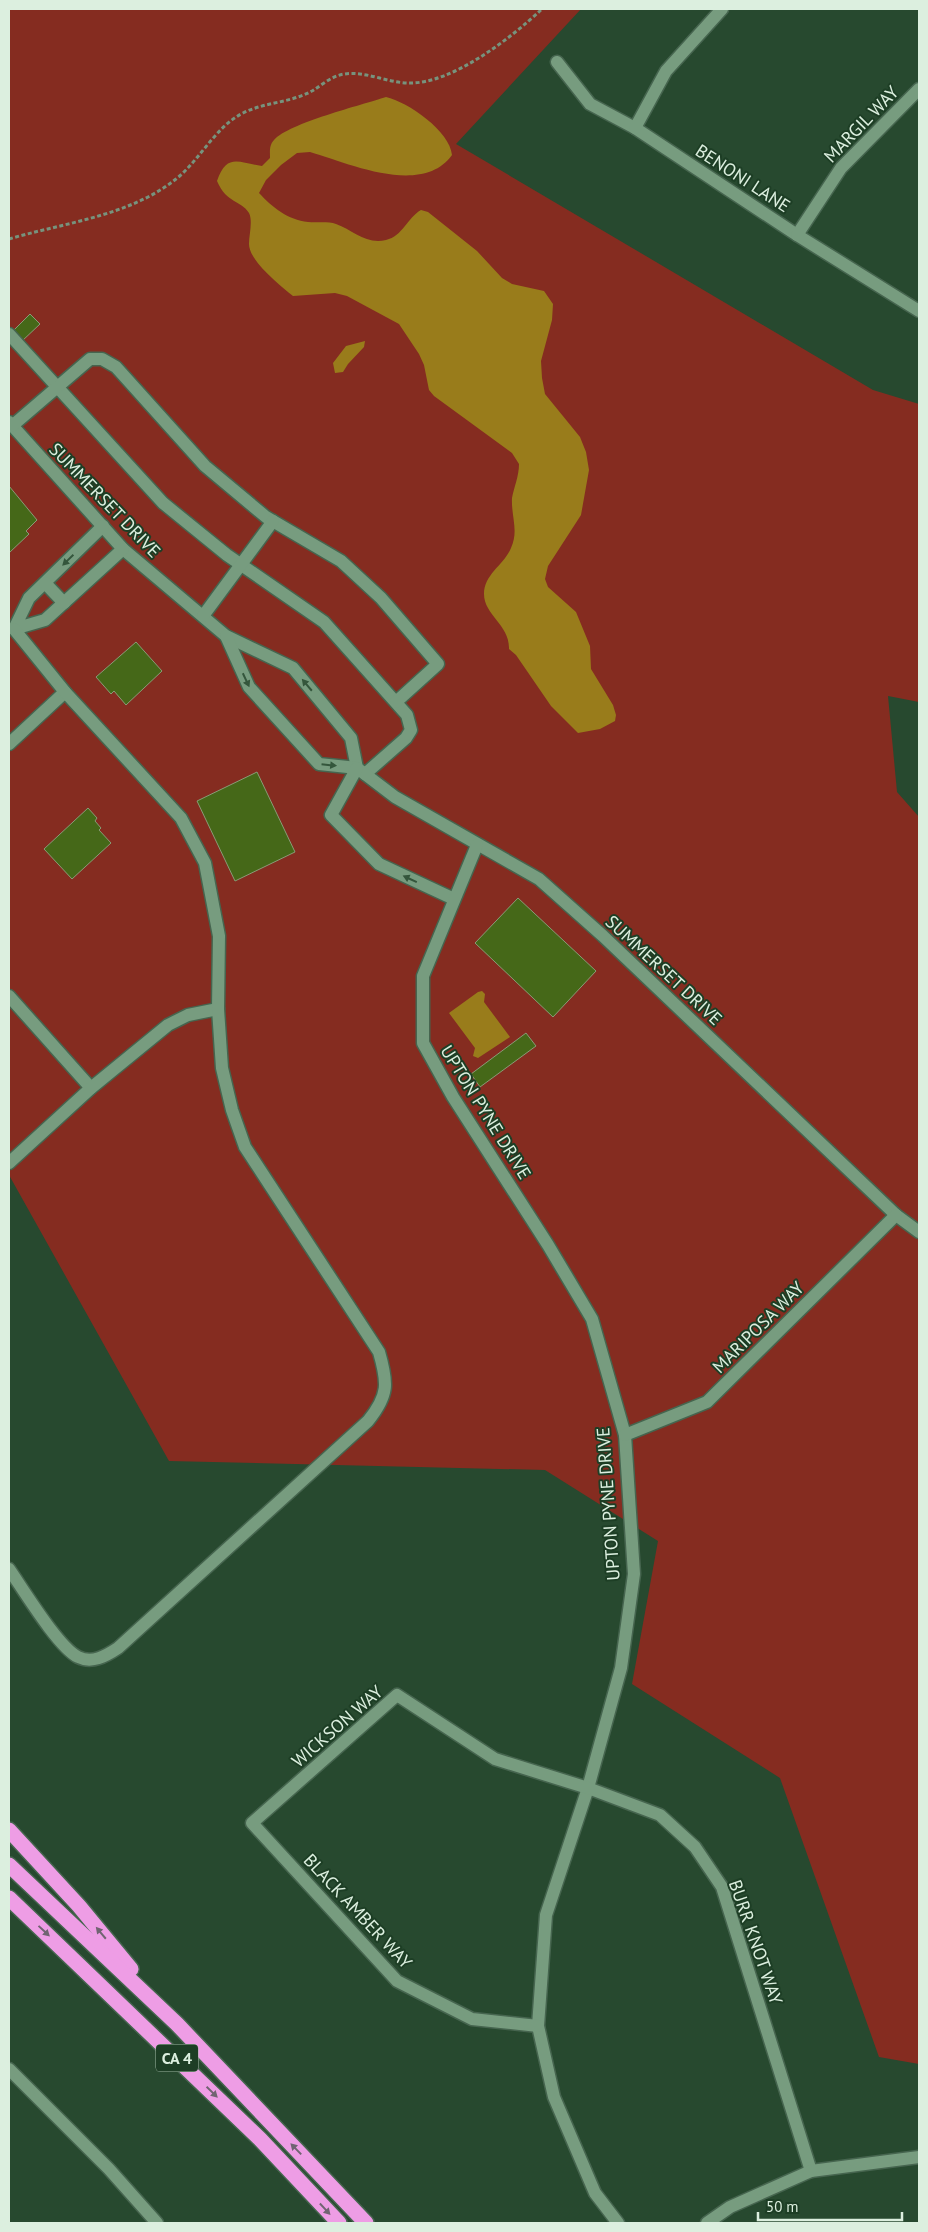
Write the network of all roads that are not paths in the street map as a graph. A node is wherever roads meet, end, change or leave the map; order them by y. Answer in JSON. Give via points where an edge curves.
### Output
{"nodes":[{"id":1,"x":722,"y":9,"type":"edge"},
{"id":2,"x":557,"y":62,"type":"dead end"},
{"id":3,"x":919,"y":89,"type":"edge"},
{"id":4,"x":635,"y":128,"type":"junction"},
{"id":5,"x":797,"y":234,"type":"junction"},
{"id":6,"x":919,"y":311,"type":"edge"},
{"id":7,"x":9,"y":334,"type":"edge"},
{"id":8,"x":57,"y":388,"type":"junction"},
{"id":9,"x":11,"y":424,"type":"edge"},
{"id":10,"x":273,"y":521,"type":"junction"},
{"id":11,"x":103,"y":526,"type":"junction"},
{"id":12,"x":123,"y":550,"type":"junction"},
{"id":13,"x":240,"y":564,"type":"junction"},
{"id":14,"x":45,"y":582,"type":"junction"},
{"id":15,"x":64,"y":603,"type":"junction"},
{"id":16,"x":203,"y":616,"type":"junction"},
{"id":17,"x":14,"y":629,"type":"junction"},
{"id":18,"x":226,"y":636,"type":"junction"},
{"id":19,"x":64,"y":692,"type":"junction"},
{"id":20,"x":396,"y":702,"type":"junction"},
{"id":21,"x":9,"y":744,"type":"edge"},
{"id":22,"x":361,"y":771,"type":"junction"},
{"id":23,"x":477,"y":845,"type":"junction"},
{"id":24,"x":454,"y":899,"type":"junction"},
{"id":25,"x":9,"y":996,"type":"edge"},
{"id":26,"x":218,"y":1009,"type":"junction"},
{"id":27,"x":91,"y":1088,"type":"junction"},
{"id":28,"x":9,"y":1163,"type":"edge"},
{"id":29,"x":896,"y":1215,"type":"junction"},
{"id":30,"x":919,"y":1232,"type":"edge"},
{"id":31,"x":625,"y":1436,"type":"junction"},
{"id":32,"x":9,"y":1569,"type":"edge"},
{"id":33,"x":588,"y":1788,"type":"junction"},
{"id":34,"x":252,"y":1823,"type":"joint"},
{"id":35,"x":9,"y":1830,"type":"edge"},
{"id":36,"x":9,"y":1865,"type":"edge"},
{"id":37,"x":9,"y":1898,"type":"edge"},
{"id":38,"x":177,"y":2024,"type":"junction"},
{"id":39,"x":538,"y":2026,"type":"junction"},
{"id":40,"x":9,"y":2069,"type":"edge"},
{"id":41,"x":919,"y":2157,"type":"edge"},
{"id":42,"x":811,"y":2171,"type":"junction"},
{"id":43,"x":157,"y":2223,"type":"edge"},
{"id":44,"x":339,"y":2223,"type":"edge"},
{"id":45,"x":366,"y":2223,"type":"edge"},
{"id":46,"x":618,"y":2223,"type":"edge"},
{"id":47,"x":707,"y":2223,"type":"edge"}],
"edges":[{"from":1,"to":4,"type":"street","via":[[666,71]]},
{"from":2,"to":4,"type":"street","name":"BENONI LANE","via":[[590,104]]},
{"from":3,"to":5,"type":"street","name":"MARGIL WAY","via":[[841,168]]},
{"from":4,"to":5,"type":"street","name":"BENONI LANE"},
{"from":5,"to":6,"type":"street","name":"BENONI LANE"},
{"from":7,"to":8,"type":"street"},
{"from":8,"to":9,"type":"street"},
{"from":8,"to":10,"type":"street","via":[[90,359],[102,359],[116,367],[205,466]]},
{"from":8,"to":13,"type":"street","via":[[163,503]]},
{"from":9,"to":11,"type":"street","name":"SUMMERSET DRIVE"},
{"from":10,"to":13,"type":"street"},
{"from":10,"to":20,"type":"street","via":[[341,562],[381,598],[438,664]]},
{"from":11,"to":12,"type":"street","name":"SUMMERSET DRIVE"},
{"from":11,"to":14,"type":"street","one_way":true},
{"from":12,"to":15,"type":"street"},
{"from":12,"to":16,"type":"street","name":"SUMMERSET DRIVE"},
{"from":13,"to":16,"type":"street"},
{"from":13,"to":20,"type":"street","via":[[324,622]]},
{"from":14,"to":15,"type":"street"},
{"from":14,"to":17,"type":"street","via":[[29,598]]},
{"from":15,"to":17,"type":"street","via":[[46,620]]},
{"from":16,"to":18,"type":"street","name":"SUMMERSET DRIVE"},
{"from":17,"to":19,"type":"street"},
{"from":22,"to":18,"type":"street","name":"SUMMERSET DRIVE","one_way":true,"via":[[351,738],[293,668]]},
{"from":18,"to":22,"type":"street","name":"SUMMERSET DRIVE","one_way":true,"via":[[249,687],[320,764]]},
{"from":19,"to":21,"type":"street"},
{"from":19,"to":26,"type":"street","via":[[181,818],[205,864],[219,936]]},
{"from":20,"to":22,"type":"street","via":[[407,715],[411,730],[406,738]]},
{"from":22,"to":23,"type":"street","name":"SUMMERSET DRIVE","via":[[395,797]]},
{"from":24,"to":22,"type":"street","one_way":true,"via":[[379,864],[330,815]]},
{"from":23,"to":24,"type":"street","name":"UPTON PYNE DRIVE"},
{"from":23,"to":29,"type":"street","name":"SUMMERSET DRIVE","via":[[539,879]]},
{"from":24,"to":31,"type":"street","name":"UPTON PYNE DRIVE","via":[[423,976],[423,1043],[453,1097],[592,1319]]},
{"from":25,"to":27,"type":"street"},
{"from":26,"to":27,"type":"street","via":[[188,1015],[168,1025]]},
{"from":26,"to":32,"type":"street","via":[[222,1068],[245,1146],[379,1352],[385,1374],[385,1392],[380,1406],[361,1428],[118,1648],[105,1656],[91,1660],[78,1657],[64,1645]]},
{"from":27,"to":28,"type":"street"},
{"from":29,"to":30,"type":"street","name":"SUMMERSET DRIVE"},
{"from":29,"to":31,"type":"street","name":"MARIPOSA WAY","via":[[707,1402]]},
{"from":31,"to":33,"type":"street","name":"UPTON PYNE DRIVE","via":[[634,1574],[621,1668]]},
{"from":33,"to":34,"type":"street","name":"WICKSON WAY","via":[[496,1759],[398,1695]]},
{"from":33,"to":39,"type":"street","name":"UPTON PYNE DRIVE","via":[[546,1915]]},
{"from":33,"to":42,"type":"street","name":"BURR KNOT WAY","via":[[660,1815],[695,1847],[722,1887]]},
{"from":34,"to":39,"type":"street","name":"BLACK AMBER WAY","via":[[397,1981],[472,2019]]},
{"from":38,"to":35,"type":"highway","one_way":true},
{"from":36,"to":38,"type":"highway","number":"CA 4"},
{"from":37,"to":44,"type":"highway","number":"CA 4","one_way":true,"via":[[260,2138]]},
{"from":45,"to":38,"type":"highway","number":"CA 4","one_way":true},
{"from":39,"to":46,"type":"street","name":"UPTON PYNE DRIVE","via":[[554,2097],[595,2193]]},
{"from":40,"to":43,"type":"street","via":[[109,2169]]},
{"from":41,"to":42,"type":"street"},
{"from":42,"to":47,"type":"street","via":[[730,2207]]}]}
